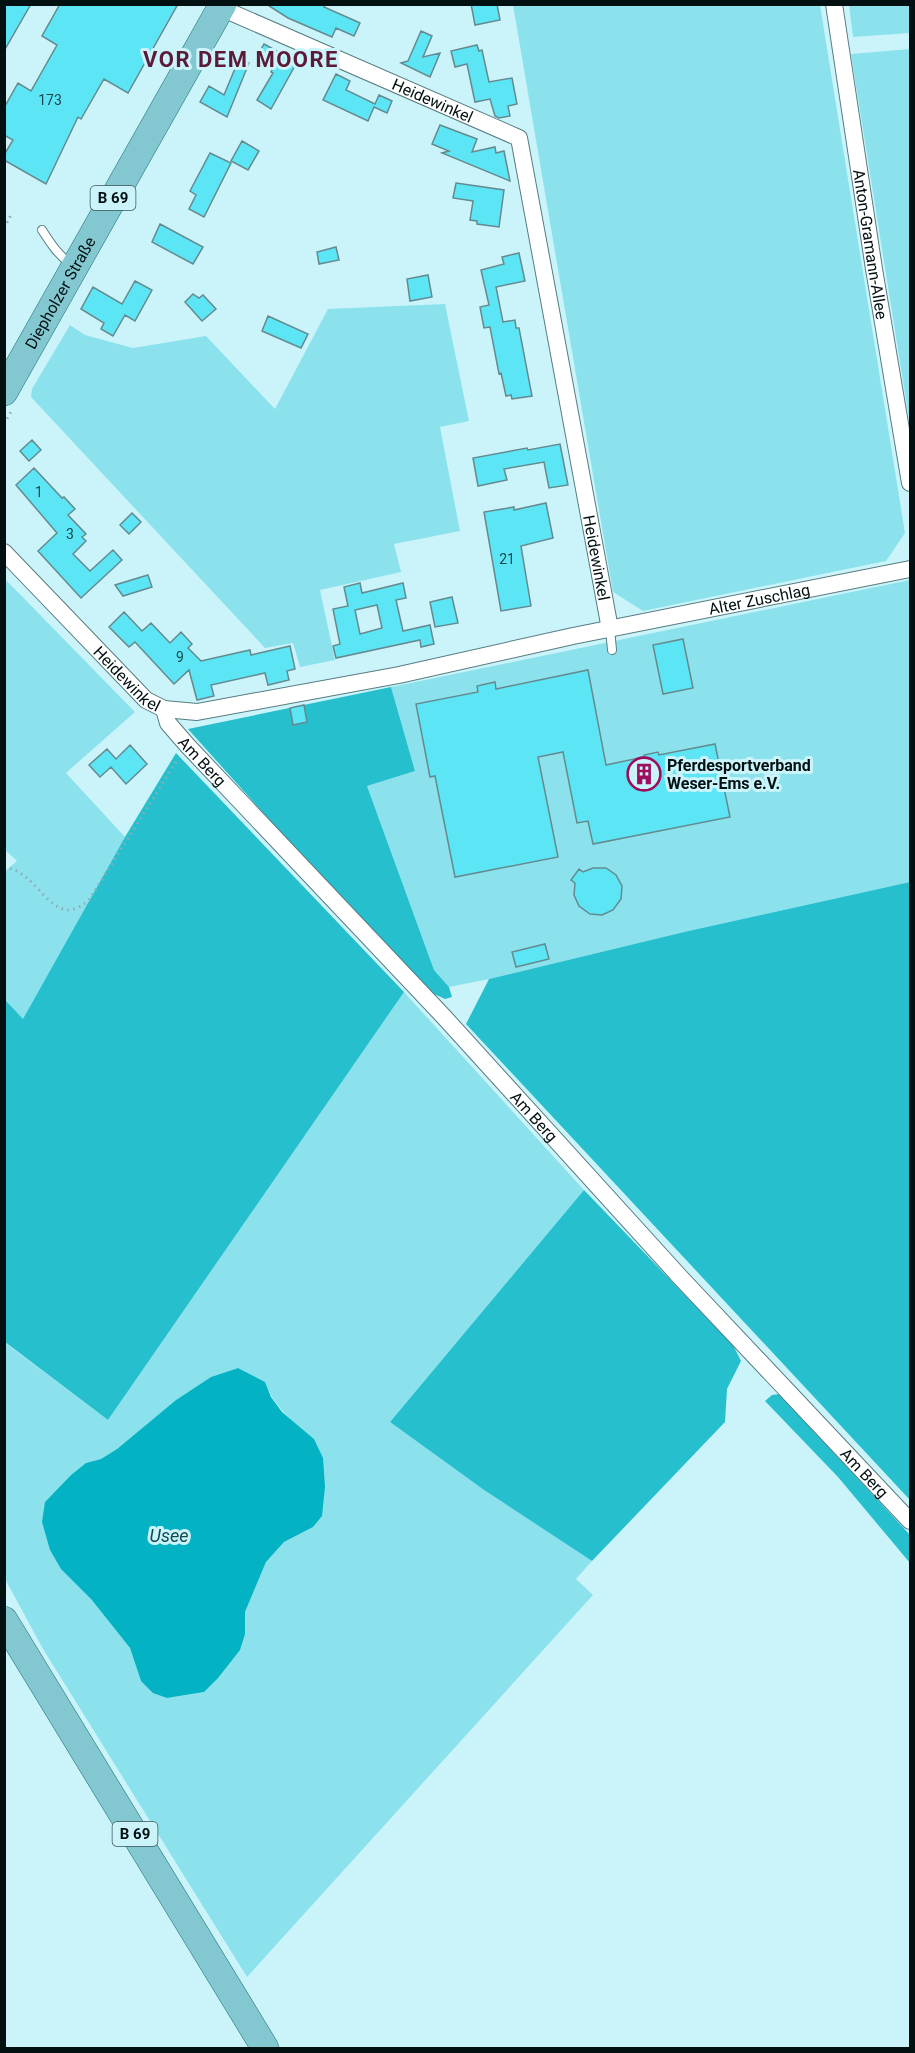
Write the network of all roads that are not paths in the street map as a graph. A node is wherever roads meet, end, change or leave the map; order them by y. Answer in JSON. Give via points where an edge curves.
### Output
{"nodes":[{"id":1,"x":834,"y":4,"type":"edge"},
{"id":2,"x":222,"y":6,"type":"edge"},
{"id":3,"x":42,"y":230,"type":"dead end"},
{"id":4,"x":74,"y":266,"type":"junction"},
{"id":5,"x":4,"y":392,"type":"edge"},
{"id":6,"x":910,"y":483,"type":"edge"},
{"id":7,"x":4,"y":552,"type":"edge"},
{"id":8,"x":910,"y":569,"type":"edge"},
{"id":9,"x":610,"y":629,"type":"junction"},
{"id":10,"x":612,"y":650,"type":"dead end"},
{"id":11,"x":164,"y":709,"type":"junction"},
{"id":12,"x":910,"y":1521,"type":"edge"},
{"id":13,"x":4,"y":1620,"type":"edge"},
{"id":14,"x":265,"y":2049,"type":"edge"}],
"edges":[{"from":1,"to":6,"type":"street","name":"Anton-Gramann-Allee"},
{"from":2,"to":4,"type":"main road","name":"Diepholzer Straße","number":"B 69"},
{"from":2,"to":9,"type":"street","name":"Heidewinkel","via":[[519,138]]},
{"from":3,"to":4,"type":"lane","via":[[62,258]]},
{"from":4,"to":5,"type":"main road","name":"Diepholzer Straße","number":"B 69"},
{"from":7,"to":11,"type":"street","name":"Heidewinkel","via":[[132,688]]},
{"from":8,"to":9,"type":"street","name":"Alter Zuschlag"},
{"from":9,"to":10,"type":"lane"},
{"from":9,"to":11,"type":"street","name":"Heidewinkel","via":[[399,675],[196,712]]},
{"from":11,"to":12,"type":"street","name":"Am Berg","via":[[168,723],[188,745]]},
{"from":13,"to":14,"type":"main road","number":"B 69"}]}
